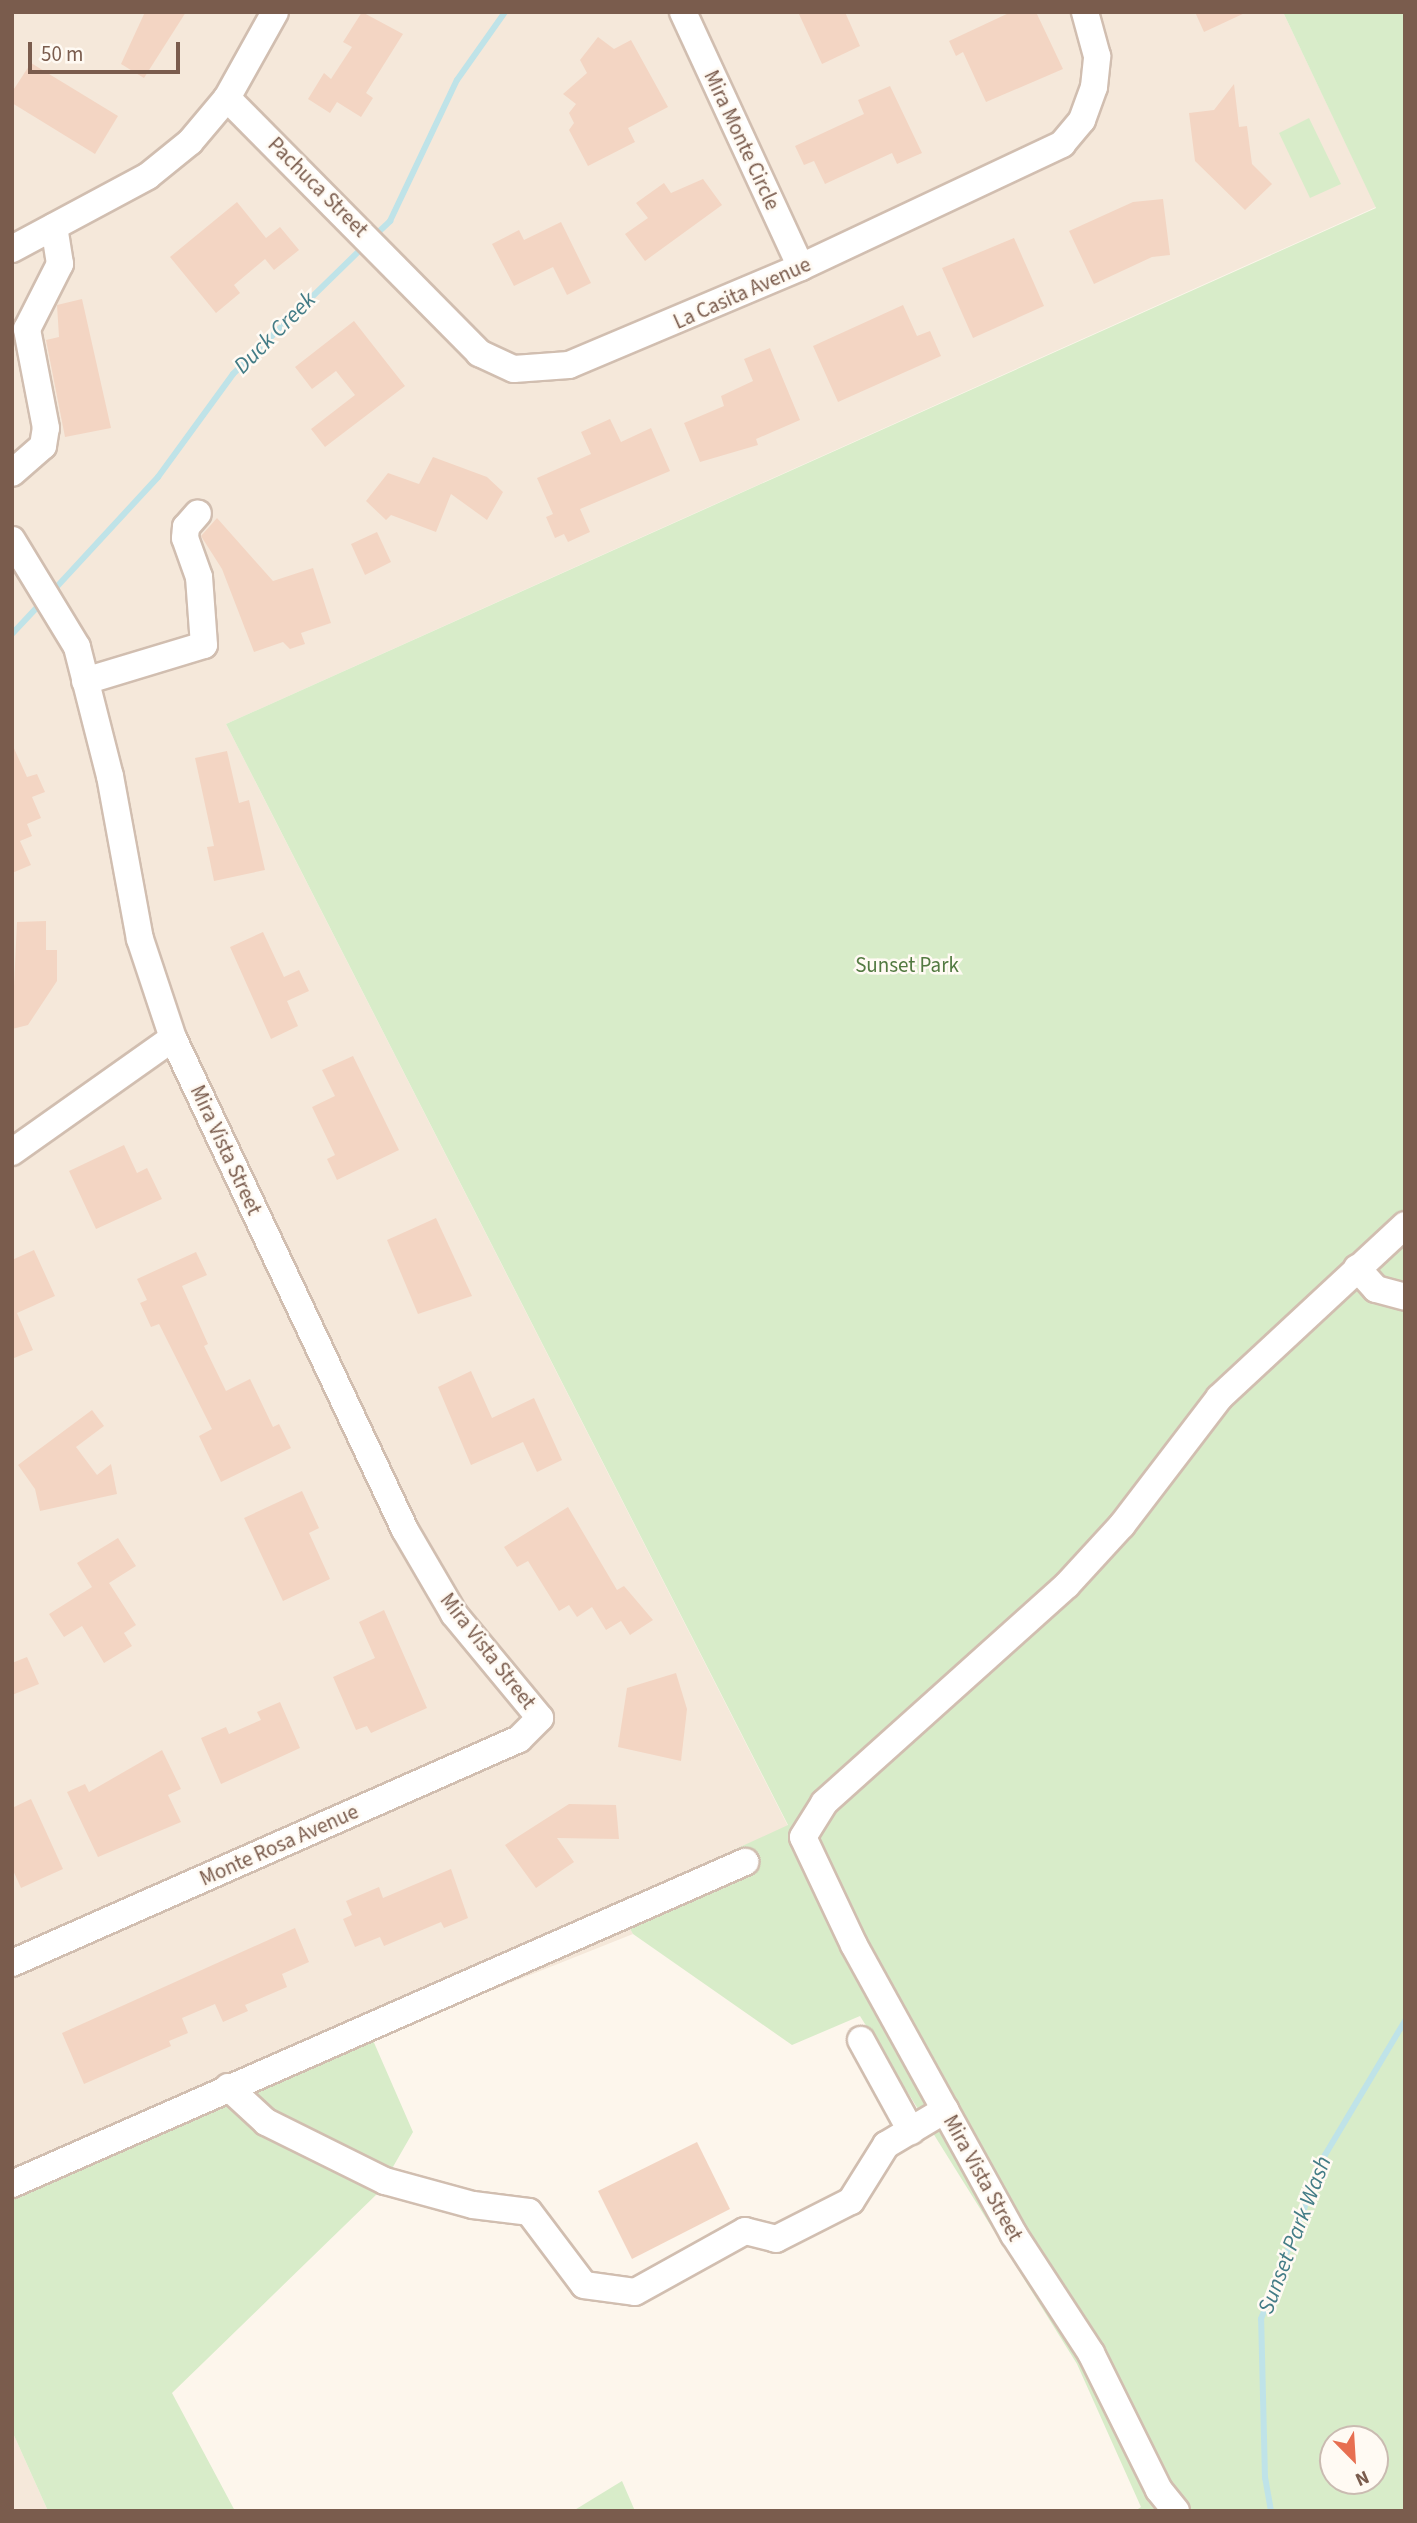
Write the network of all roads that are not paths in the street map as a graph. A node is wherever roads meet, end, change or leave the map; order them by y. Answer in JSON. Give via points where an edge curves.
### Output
{"nodes":[{"id":1,"x":275,"y":12,"type":"edge"},
{"id":2,"x":683,"y":12,"type":"edge"},
{"id":3,"x":1085,"y":12,"type":"edge"},
{"id":4,"x":228,"y":99,"type":"junction"},
{"id":5,"x":54,"y":226,"type":"junction"},
{"id":6,"x":12,"y":249,"type":"edge"},
{"id":7,"x":801,"y":267,"type":"junction"},
{"id":8,"x":408,"y":276,"type":"joint"},
{"id":9,"x":12,"y":474,"type":"edge"},
{"id":10,"x":198,"y":513,"type":"dead end"},
{"id":11,"x":12,"y":540,"type":"edge"},
{"id":12,"x":85,"y":681,"type":"junction"},
{"id":13,"x":173,"y":1038,"type":"junction"},
{"id":14,"x":12,"y":1152,"type":"edge"},
{"id":15,"x":1405,"y":1225,"type":"edge"},
{"id":16,"x":1405,"y":1247,"type":"edge"},
{"id":17,"x":1357,"y":1268,"type":"junction"},
{"id":18,"x":1405,"y":1297,"type":"edge"},
{"id":19,"x":540,"y":1718,"type":"joint"},
{"id":20,"x":745,"y":1862,"type":"dead end"},
{"id":21,"x":12,"y":1964,"type":"edge"},
{"id":22,"x":861,"y":2040,"type":"dead end"},
{"id":23,"x":228,"y":2087,"type":"junction"},
{"id":24,"x":945,"y":2110,"type":"junction"},
{"id":25,"x":911,"y":2130,"type":"junction"},
{"id":26,"x":12,"y":2184,"type":"edge"},
{"id":27,"x":1176,"y":2511,"type":"edge"}],
"edges":[{"from":1,"to":4,"type":"street"},
{"from":2,"to":7,"type":"street","name":"Mira Monte Circle"},
{"from":3,"to":7,"type":"street","name":"La Casita Avenue","via":[[1097,55],[1082,120],[1062,144],[1035,161]]},
{"from":4,"to":5,"type":"street","via":[[190,142],[148,176]]},
{"from":4,"to":8,"type":"street","name":"Pachuca Street"},
{"from":5,"to":6,"type":"street"},
{"from":5,"to":9,"type":"street","via":[[60,264],[27,329],[45,437],[33,460]]},
{"from":7,"to":8,"type":"street","name":"La Casita Avenue","via":[[605,354],[569,365],[514,369],[479,353]]},
{"from":10,"to":12,"type":"street","via":[[186,527],[185,538],[199,577],[204,645]]},
{"from":11,"to":12,"type":"street","name":"Mira Vista Street","via":[[76,648]]},
{"from":12,"to":13,"type":"street","name":"Mira Vista Street","via":[[140,939]]},
{"from":13,"to":14,"type":"street"},
{"from":13,"to":19,"type":"street","name":"Mira Vista Street","via":[[405,1530],[454,1614]]},
{"from":15,"to":17,"type":"street"},
{"from":16,"to":17,"type":"street"},
{"from":17,"to":18,"type":"street","via":[[1376,1289]]},
{"from":17,"to":24,"type":"street","name":"Mira Vista Street","via":[[1219,1398],[1122,1525],[1067,1585],[824,1802],[803,1837],[854,1945]]},
{"from":19,"to":21,"type":"street","name":"Monte Rosa Avenue","via":[[519,1739]]},
{"from":20,"to":23,"type":"street"},
{"from":22,"to":25,"type":"street"},
{"from":23,"to":25,"type":"street","via":[[266,2122],[385,2181],[473,2205],[528,2212],[584,2285],[635,2292],[745,2231],[776,2239],[851,2202],[865,2187],[869,2166],[886,2145]]},
{"from":23,"to":26,"type":"street"},
{"from":24,"to":25,"type":"street"},
{"from":24,"to":27,"type":"street","name":"Mira Vista Street","via":[[1014,2235],[1091,2353],[1159,2490]]}]}
